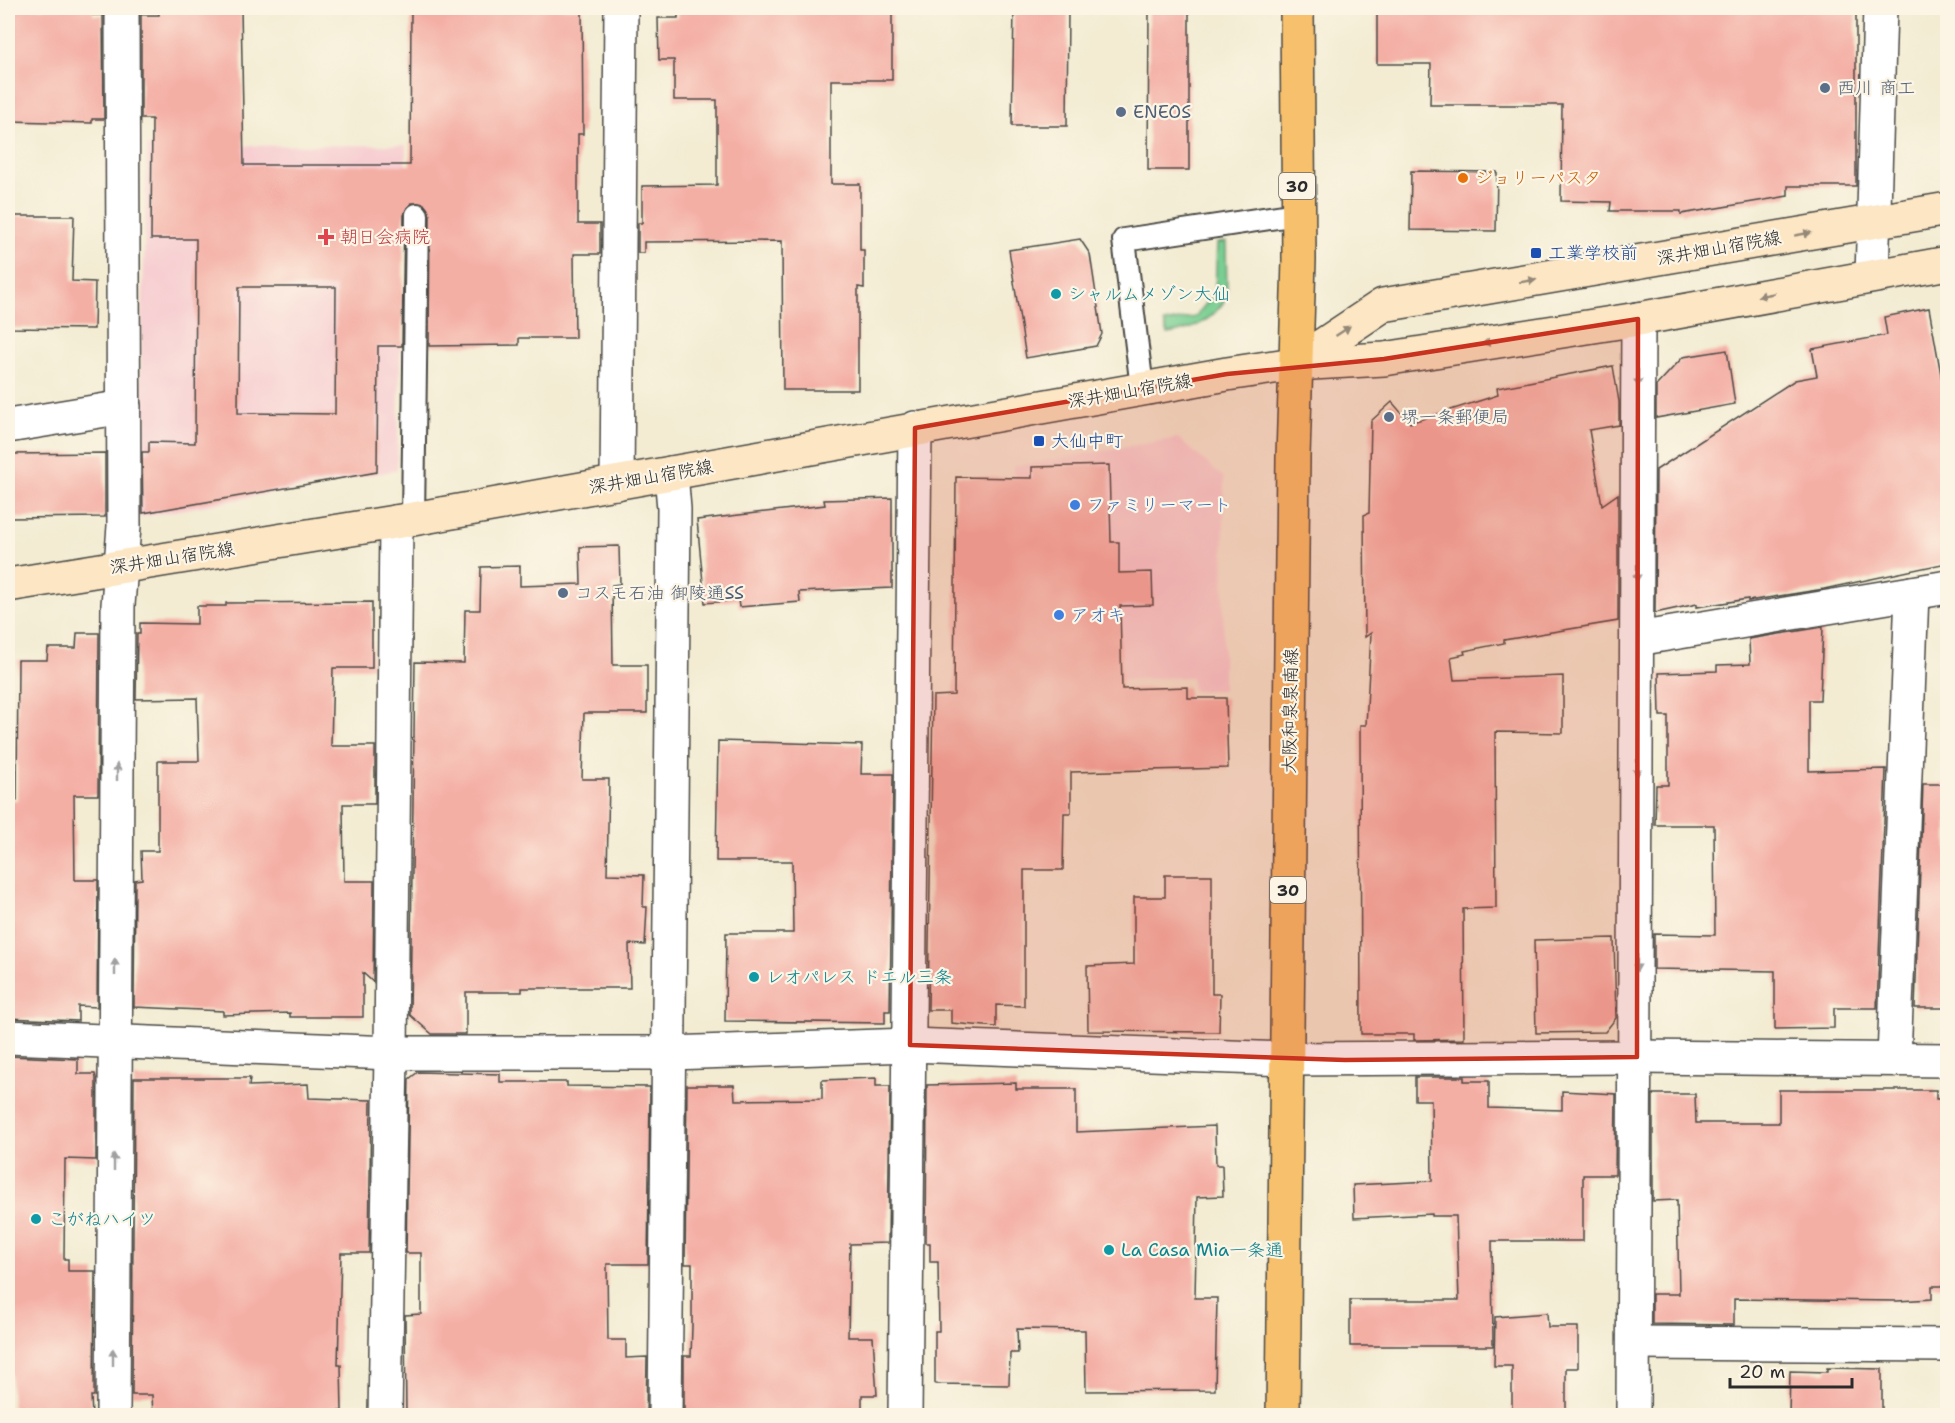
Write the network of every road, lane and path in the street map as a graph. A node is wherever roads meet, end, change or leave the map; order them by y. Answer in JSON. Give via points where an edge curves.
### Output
{"nodes":[{"id":1,"x":122,"y":8,"type":"edge"},
{"id":2,"x":621,"y":8,"type":"edge"},
{"id":3,"x":1297,"y":8,"type":"edge"},
{"id":4,"x":1880,"y":8,"type":"edge"},
{"id":5,"x":1947,"y":209,"type":"edge"},
{"id":6,"x":1297,"y":214,"type":"junction"},
{"id":7,"x":417,"y":215,"type":"dead end"},
{"id":8,"x":1874,"y":222,"type":"junction"},
{"id":9,"x":1947,"y":263,"type":"edge"},
{"id":10,"x":1872,"y":276,"type":"junction"},
{"id":11,"x":1638,"y":319,"type":"junction"},
{"id":12,"x":1294,"y":364,"type":"junction"},
{"id":13,"x":1142,"y":388,"type":"junction"},
{"id":14,"x":124,"y":408,"type":"junction"},
{"id":15,"x":8,"y":426,"type":"edge"},
{"id":16,"x":915,"y":429,"type":"junction"},
{"id":17,"x":671,"y":473,"type":"junction"},
{"id":18,"x":617,"y":483,"type":"junction"},
{"id":19,"x":404,"y":521,"type":"junction"},
{"id":20,"x":120,"y":567,"type":"junction"},
{"id":21,"x":8,"y":585,"type":"edge"},
{"id":22,"x":1947,"y":587,"type":"edge"},
{"id":23,"x":1912,"y":593,"type":"junction"},
{"id":24,"x":1637,"y":639,"type":"junction"},
{"id":25,"x":8,"y":1037,"type":"edge"},
{"id":26,"x":115,"y":1041,"type":"junction"},
{"id":27,"x":910,"y":1045,"type":"junction"},
{"id":28,"x":391,"y":1053,"type":"junction"},
{"id":29,"x":670,"y":1053,"type":"junction"},
{"id":30,"x":1637,"y":1057,"type":"junction"},
{"id":31,"x":1287,"y":1059,"type":"junction"},
{"id":32,"x":1894,"y":1059,"type":"junction"},
{"id":33,"x":1947,"y":1060,"type":"edge"},
{"id":34,"x":1635,"y":1343,"type":"junction"},
{"id":35,"x":1947,"y":1345,"type":"edge"},
{"id":36,"x":113,"y":1416,"type":"edge"},
{"id":37,"x":385,"y":1416,"type":"edge"},
{"id":38,"x":666,"y":1416,"type":"edge"},
{"id":39,"x":905,"y":1416,"type":"edge"},
{"id":40,"x":1283,"y":1416,"type":"edge"},
{"id":41,"x":1633,"y":1416,"type":"edge"}],
"edges":[{"from":1,"to":14,"type":"street"},
{"from":2,"to":18,"type":"street"},
{"from":3,"to":6,"type":"main road","name":"大阪和泉泉南線","number":"30"},
{"from":4,"to":8,"type":"street"},
{"from":5,"to":8,"type":"main road","name":"深井畑山宿院線"},
{"from":6,"to":12,"type":"main road","name":"大阪和泉泉南線","number":"30"},
{"from":6,"to":13,"type":"lane","via":[[1124,240]]},
{"from":7,"to":19,"type":"lane"},
{"from":8,"to":10,"type":"street"},
{"from":12,"to":8,"type":"main road","name":"深井畑山宿院線","one_way":true,"via":[[1383,305]]},
{"from":9,"to":10,"type":"main road","name":"深井畑山宿院線"},
{"from":10,"to":11,"type":"main road","name":"深井畑山宿院線","one_way":true},
{"from":11,"to":12,"type":"main road","name":"深井畑山宿院線","one_way":true,"via":[[1384,359]]},
{"from":11,"to":24,"type":"street","one_way":true},
{"from":12,"to":13,"type":"main road","name":"深井畑山宿院線"},
{"from":12,"to":31,"type":"main road","name":"大阪和泉泉南線","number":"30"},
{"from":13,"to":16,"type":"main road","name":"深井畑山宿院線"},
{"from":14,"to":15,"type":"street"},
{"from":14,"to":20,"type":"street"},
{"from":16,"to":17,"type":"main road","name":"深井畑山宿院線"},
{"from":16,"to":27,"type":"street"},
{"from":17,"to":18,"type":"main road","name":"深井畑山宿院線"},
{"from":17,"to":29,"type":"street","via":[[674,509]]},
{"from":18,"to":19,"type":"main road","name":"深井畑山宿院線"},
{"from":19,"to":20,"type":"main road","name":"深井畑山宿院線"},
{"from":19,"to":28,"type":"street"},
{"from":20,"to":21,"type":"main road","name":"深井畑山宿院線"},
{"from":26,"to":20,"type":"street","one_way":true},
{"from":22,"to":23,"type":"street"},
{"from":23,"to":24,"type":"street"},
{"from":23,"to":32,"type":"street"},
{"from":24,"to":30,"type":"street","one_way":true},
{"from":25,"to":26,"type":"street"},
{"from":26,"to":28,"type":"street"},
{"from":36,"to":26,"type":"street","one_way":true},
{"from":27,"to":29,"type":"street"},
{"from":27,"to":31,"type":"street"},
{"from":27,"to":39,"type":"street"},
{"from":28,"to":29,"type":"street"},
{"from":28,"to":37,"type":"street"},
{"from":29,"to":38,"type":"street"},
{"from":30,"to":31,"type":"street"},
{"from":30,"to":32,"type":"street"},
{"from":30,"to":34,"type":"street"},
{"from":31,"to":40,"type":"main road","name":"大阪和泉泉南線","number":"30"},
{"from":32,"to":33,"type":"street"},
{"from":34,"to":35,"type":"street"},
{"from":34,"to":41,"type":"street"}]}
